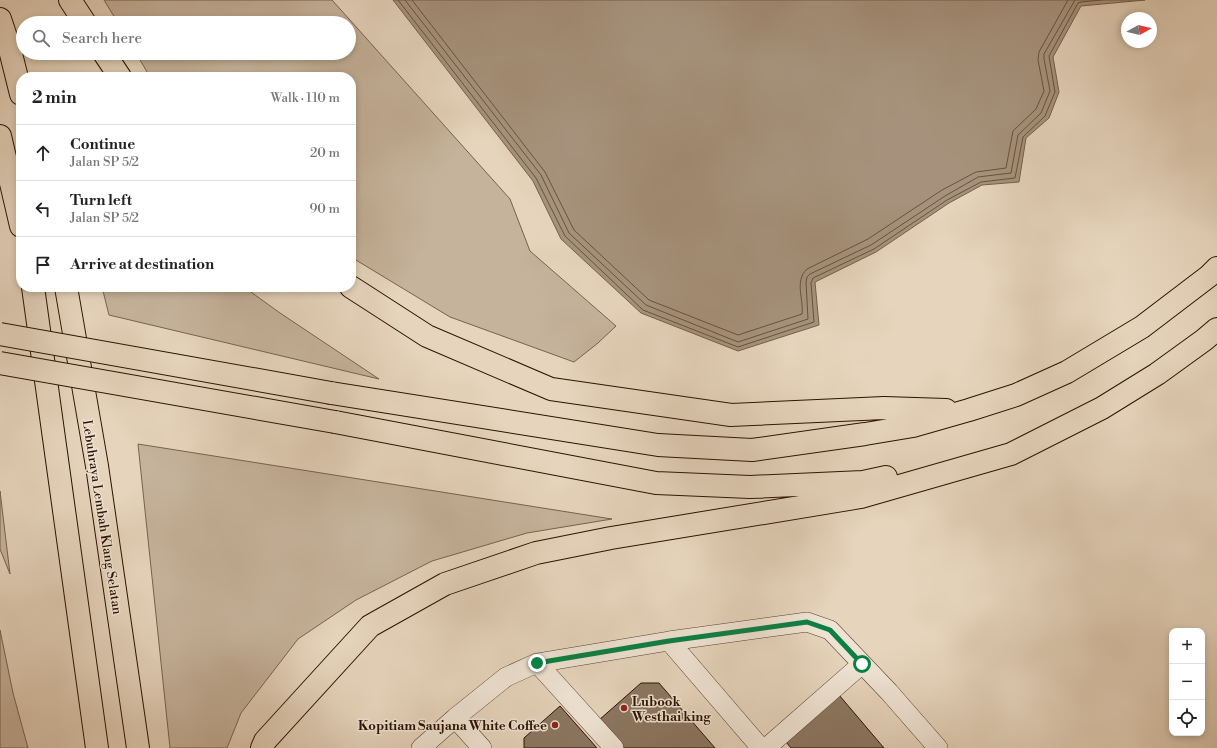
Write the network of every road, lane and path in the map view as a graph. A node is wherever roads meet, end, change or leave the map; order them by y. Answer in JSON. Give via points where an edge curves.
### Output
{"nodes":[{"id":1,"x":70,"y":0,"type":"edge"},
{"id":2,"x":80,"y":16,"type":"edge"},
{"id":3,"x":0,"y":19,"type":"edge"},
{"id":4,"x":109,"y":60,"type":"edge"},
{"id":5,"x":16,"y":72,"type":"edge"},
{"id":6,"x":117,"y":72,"type":"edge"},
{"id":7,"x":0,"y":136,"type":"edge"},
{"id":8,"x":0,"y":186,"type":"edge"},
{"id":9,"x":16,"y":205,"type":"edge"},
{"id":10,"x":16,"y":228,"type":"edge"},
{"id":11,"x":1217,"y":268,"type":"edge"},
{"id":12,"x":356,"y":289,"type":"edge"},
{"id":13,"x":34,"y":292,"type":"edge"},
{"id":14,"x":67,"y":292,"type":"edge"},
{"id":15,"x":1217,"y":329,"type":"edge"},
{"id":16,"x":0,"y":334,"type":"edge"},
{"id":17,"x":0,"y":362,"type":"edge"},
{"id":18,"x":969,"y":410,"type":"junction"},
{"id":19,"x":1011,"y":454,"type":"junction"},
{"id":20,"x":669,"y":641,"type":"junction"},
{"id":21,"x":537,"y":663,"type":"junction"},
{"id":22,"x":862,"y":664,"type":"junction"},
{"id":23,"x":455,"y":718,"type":"junction"},
{"id":24,"x":97,"y":748,"type":"edge"},
{"id":25,"x":138,"y":748,"type":"edge"},
{"id":26,"x":262,"y":748,"type":"edge"},
{"id":27,"x":421,"y":748,"type":"edge"},
{"id":28,"x":482,"y":748,"type":"edge"},
{"id":29,"x":614,"y":748,"type":"edge"},
{"id":30,"x":761,"y":748,"type":"edge"},
{"id":31,"x":766,"y":748,"type":"edge"},
{"id":32,"x":938,"y":748,"type":"edge"}],
"edges":[{"from":1,"to":2,"type":"highway"},
{"from":3,"to":5,"type":"highway"},
{"from":4,"to":6,"type":"highway"},
{"from":7,"to":9,"type":"highway"},
{"from":8,"to":10,"type":"highway"},
{"from":11,"to":18,"type":"highway","via":[[1142,327],[1067,372],[1016,395]]},
{"from":12,"to":18,"type":"highway","via":[[427,336],[551,389],[731,415],[884,408]]},
{"from":13,"to":24,"type":"highway"},
{"from":14,"to":25,"type":"highway","name":"Lebuhraya Lembah Klang Selatan","via":[[97,466]]},
{"from":15,"to":19,"type":"highway","via":[[1157,374],[1102,408]]},
{"from":16,"to":18,"type":"highway","bridge":true,"via":[[331,393],[658,445],[752,450],[913,426]]},
{"from":17,"to":19,"type":"highway","bridge":true,"via":[[656,483],[750,487],[863,482]]},
{"from":19,"to":26,"type":"highway","via":[[861,497],[611,538],[536,553],[445,584],[370,626],[265,741]]},
{"from":20,"to":21,"type":"street"},
{"from":20,"to":22,"type":"street","via":[[807,622],[830,630]]},
{"from":20,"to":30,"type":"street"},
{"from":21,"to":23,"type":"street","via":[[506,677]]},
{"from":21,"to":29,"type":"street"},
{"from":22,"to":31,"type":"street"},
{"from":22,"to":32,"type":"street"},
{"from":23,"to":27,"type":"street"},
{"from":23,"to":28,"type":"street"}]}
